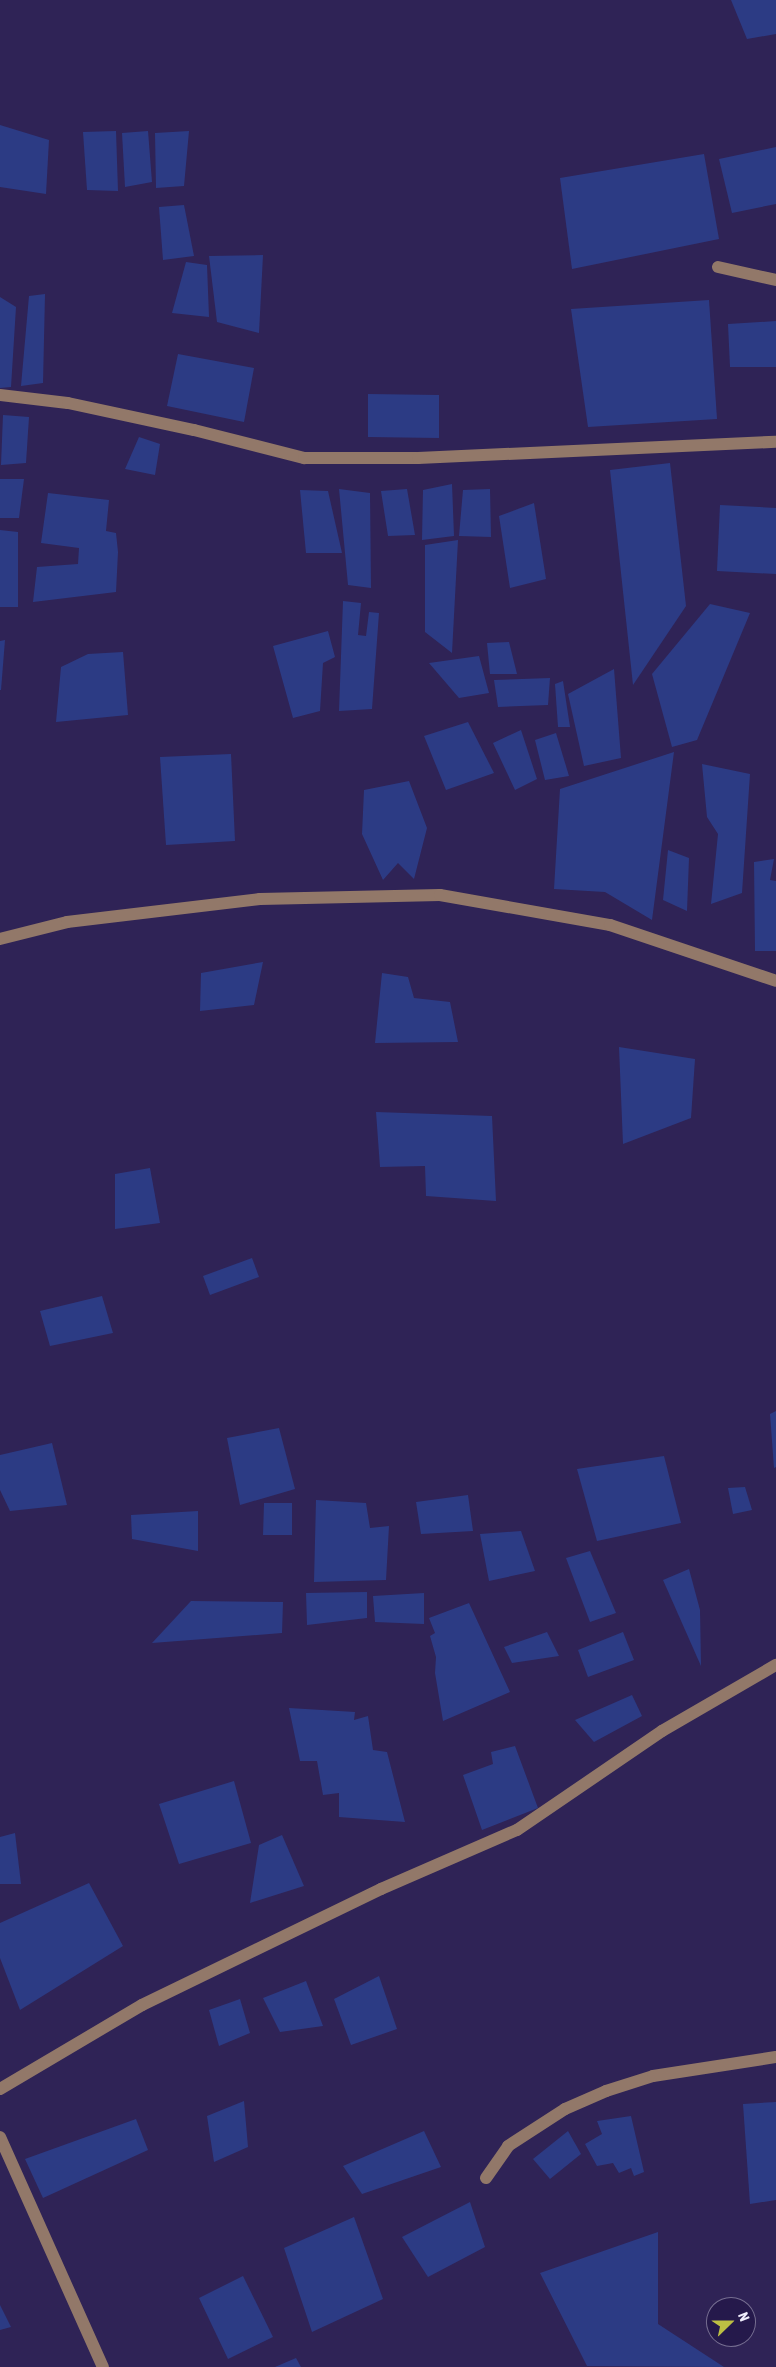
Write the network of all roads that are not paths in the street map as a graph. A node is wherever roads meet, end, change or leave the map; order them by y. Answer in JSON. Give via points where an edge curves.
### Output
{"nodes":[{"id":1,"x":718,"y":267,"type":"dead end"},
{"id":2,"x":776,"y":280,"type":"edge"},
{"id":3,"x":0,"y":395,"type":"edge"},
{"id":4,"x":776,"y":442,"type":"edge"},
{"id":5,"x":0,"y":939,"type":"edge"},
{"id":6,"x":776,"y":981,"type":"edge"},
{"id":7,"x":776,"y":1665,"type":"edge"},
{"id":8,"x":776,"y":2057,"type":"edge"},
{"id":9,"x":0,"y":2089,"type":"edge"},
{"id":10,"x":0,"y":2137,"type":"edge"},
{"id":11,"x":486,"y":2178,"type":"dead end"},
{"id":12,"x":103,"y":2367,"type":"edge"}],
"edges":[{"from":1,"to":2,"type":"street"},
{"from":3,"to":4,"type":"street","via":[[68,403],[304,458],[418,458]]},
{"from":5,"to":6,"type":"street","via":[[67,922],[260,899],[440,895],[610,925]]},
{"from":7,"to":9,"type":"street","via":[[662,1731],[517,1830],[381,1889],[142,2005]]},
{"from":8,"to":11,"type":"street","via":[[653,2076],[606,2091],[565,2110],[508,2146]]},
{"from":10,"to":12,"type":"street"}]}
